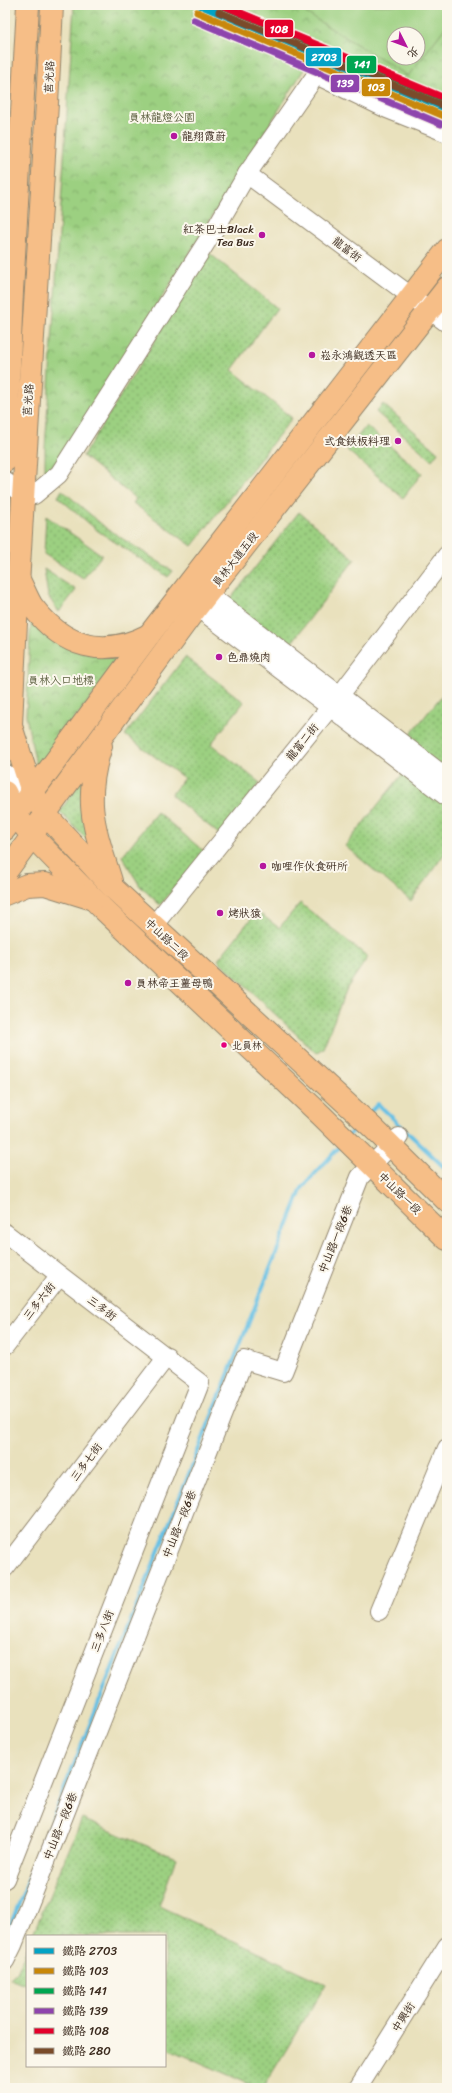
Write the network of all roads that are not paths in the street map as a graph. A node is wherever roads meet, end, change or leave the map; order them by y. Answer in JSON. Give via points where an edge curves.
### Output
{"nodes":[{"id":1,"x":28,"y":5,"type":"edge"},
{"id":2,"x":52,"y":5,"type":"edge"},
{"id":3,"x":447,"y":133,"type":"edge"},
{"id":4,"x":247,"y":174,"type":"junction"},
{"id":5,"x":447,"y":250,"type":"edge"},
{"id":6,"x":447,"y":288,"type":"edge"},
{"id":7,"x":412,"y":297,"type":"junction"},
{"id":8,"x":430,"y":310,"type":"junction"},
{"id":9,"x":447,"y":323,"type":"edge"},
{"id":10,"x":10,"y":456,"type":"edge"},
{"id":11,"x":5,"y":481,"type":"edge"},
{"id":12,"x":23,"y":495,"type":"junction"},
{"id":13,"x":447,"y":556,"type":"edge"},
{"id":14,"x":17,"y":577,"type":"junction"},
{"id":15,"x":202,"y":601,"type":"junction"},
{"id":16,"x":149,"y":634,"type":"junction"},
{"id":17,"x":335,"y":700,"type":"junction"},
{"id":18,"x":118,"y":713,"type":"junction"},
{"id":19,"x":5,"y":773,"type":"edge"},
{"id":20,"x":447,"y":778,"type":"edge"},
{"id":21,"x":5,"y":792,"type":"edge"},
{"id":22,"x":32,"y":792,"type":"junction"},
{"id":23,"x":447,"y":797,"type":"edge"},
{"id":24,"x":45,"y":814,"type":"junction"},
{"id":25,"x":9,"y":816,"type":"edge"},
{"id":26,"x":32,"y":836,"type":"junction"},
{"id":27,"x":5,"y":874,"type":"edge"},
{"id":28,"x":113,"y":888,"type":"junction"},
{"id":29,"x":5,"y":894,"type":"edge"},
{"id":30,"x":95,"y":900,"type":"junction"},
{"id":31,"x":153,"y":926,"type":"junction"},
{"id":32,"x":394,"y":1141,"type":"junction"},
{"id":33,"x":353,"y":1147,"type":"joint"},
{"id":34,"x":371,"y":1166,"type":"junction"},
{"id":35,"x":447,"y":1201,"type":"edge"},
{"id":36,"x":5,"y":1233,"type":"edge"},
{"id":37,"x":447,"y":1239,"type":"edge"},
{"id":38,"x":59,"y":1276,"type":"junction"},
{"id":39,"x":5,"y":1346,"type":"edge"},
{"id":40,"x":167,"y":1356,"type":"junction"},
{"id":41,"x":200,"y":1383,"type":"joint"},
{"id":42,"x":447,"y":1448,"type":"edge"},
{"id":43,"x":5,"y":1568,"type":"edge"},
{"id":44,"x":379,"y":1611,"type":"dead end"},
{"id":45,"x":5,"y":1879,"type":"edge"},
{"id":46,"x":447,"y":1946,"type":"edge"},
{"id":47,"x":5,"y":1961,"type":"edge"},
{"id":48,"x":358,"y":2088,"type":"edge"}],
"edges":[{"from":1,"to":10,"type":"main road","name":"莒光路","via":[[12,292]]},
{"from":2,"to":10,"type":"main road","name":"莒光路","via":[[46,122]]},
{"from":3,"to":4,"type":"street","via":[[316,75]]},
{"from":4,"to":7,"type":"street","name":"龍富街"},
{"from":4,"to":12,"type":"street","via":[[59,474],[34,495]]},
{"from":5,"to":7,"type":"main road","name":"員林大道五段"},
{"from":6,"to":8,"type":"main road","name":"員林大道五段"},
{"from":7,"to":8,"type":"street","name":"龍富街"},
{"from":7,"to":16,"type":"main road","name":"員林大道五段"},
{"from":8,"to":9,"type":"street","name":"龍富街"},
{"from":8,"to":15,"type":"main road","name":"員林大道五段"},
{"from":10,"to":12,"type":"main road","name":"莒光路"},
{"from":11,"to":12,"type":"street"},
{"from":12,"to":14,"type":"main road","name":"莒光路"},
{"from":13,"to":17,"type":"street","name":"龍富二街"},
{"from":14,"to":16,"type":"main road","via":[[42,618],[55,631],[70,640],[88,647],[108,647],[134,643]]},
{"from":14,"to":22,"type":"main road","name":"莒光路","via":[[11,726]]},
{"from":15,"to":17,"type":"street"},
{"from":15,"to":18,"type":"main road","name":"員林大道五段"},
{"from":16,"to":22,"type":"main road","name":"員林大道五段"},
{"from":17,"to":20,"type":"street"},
{"from":17,"to":23,"type":"street"},
{"from":17,"to":31,"type":"street","name":"龍富二街"},
{"from":18,"to":24,"type":"main road","name":"員林大道五段"},
{"from":18,"to":28,"type":"main road","via":[[95,766],[90,797],[94,825]]},
{"from":19,"to":22,"type":"street","name":"中山路二段"},
{"from":21,"to":25,"type":"main road"},
{"from":22,"to":24,"type":"main road","name":"中山路二段"},
{"from":22,"to":25,"type":"main road","name":"員林大道五段"},
{"from":24,"to":26,"type":"main road","name":"員林大道五段"},
{"from":24,"to":28,"type":"main road","name":"中山路二段"},
{"from":25,"to":26,"type":"main road","name":"中山路二段"},
{"from":26,"to":27,"type":"main road","name":"員林大道五段"},
{"from":26,"to":30,"type":"main road","name":"中山路二段"},
{"from":28,"to":31,"type":"main road","name":"中山路二段"},
{"from":29,"to":30,"type":"main road","via":[[27,885],[45,884]]},
{"from":30,"to":33,"type":"main road","name":"中山路二段"},
{"from":31,"to":32,"type":"main road","name":"中山路二段","via":[[338,1097],[373,1128]]},
{"from":32,"to":34,"type":"street","name":"中山路一段6巷"},
{"from":32,"to":35,"type":"main road"},
{"from":33,"to":34,"type":"main road","name":"中山路一段"},
{"from":34,"to":37,"type":"main road","name":"中山路一段"},
{"from":34,"to":47,"type":"street","name":"中山路一段6巷","via":[[360,1177],[283,1372],[244,1360]]},
{"from":36,"to":38,"type":"street","name":"三多街"},
{"from":38,"to":39,"type":"street","name":"三多六街"},
{"from":38,"to":40,"type":"street","name":"三多街"},
{"from":40,"to":41,"type":"street","name":"三多街"},
{"from":40,"to":43,"type":"street","name":"三多七街"},
{"from":41,"to":45,"type":"street","name":"三多八街"},
{"from":42,"to":44,"type":"street"},
{"from":46,"to":48,"type":"street","name":"中興街"}]}
